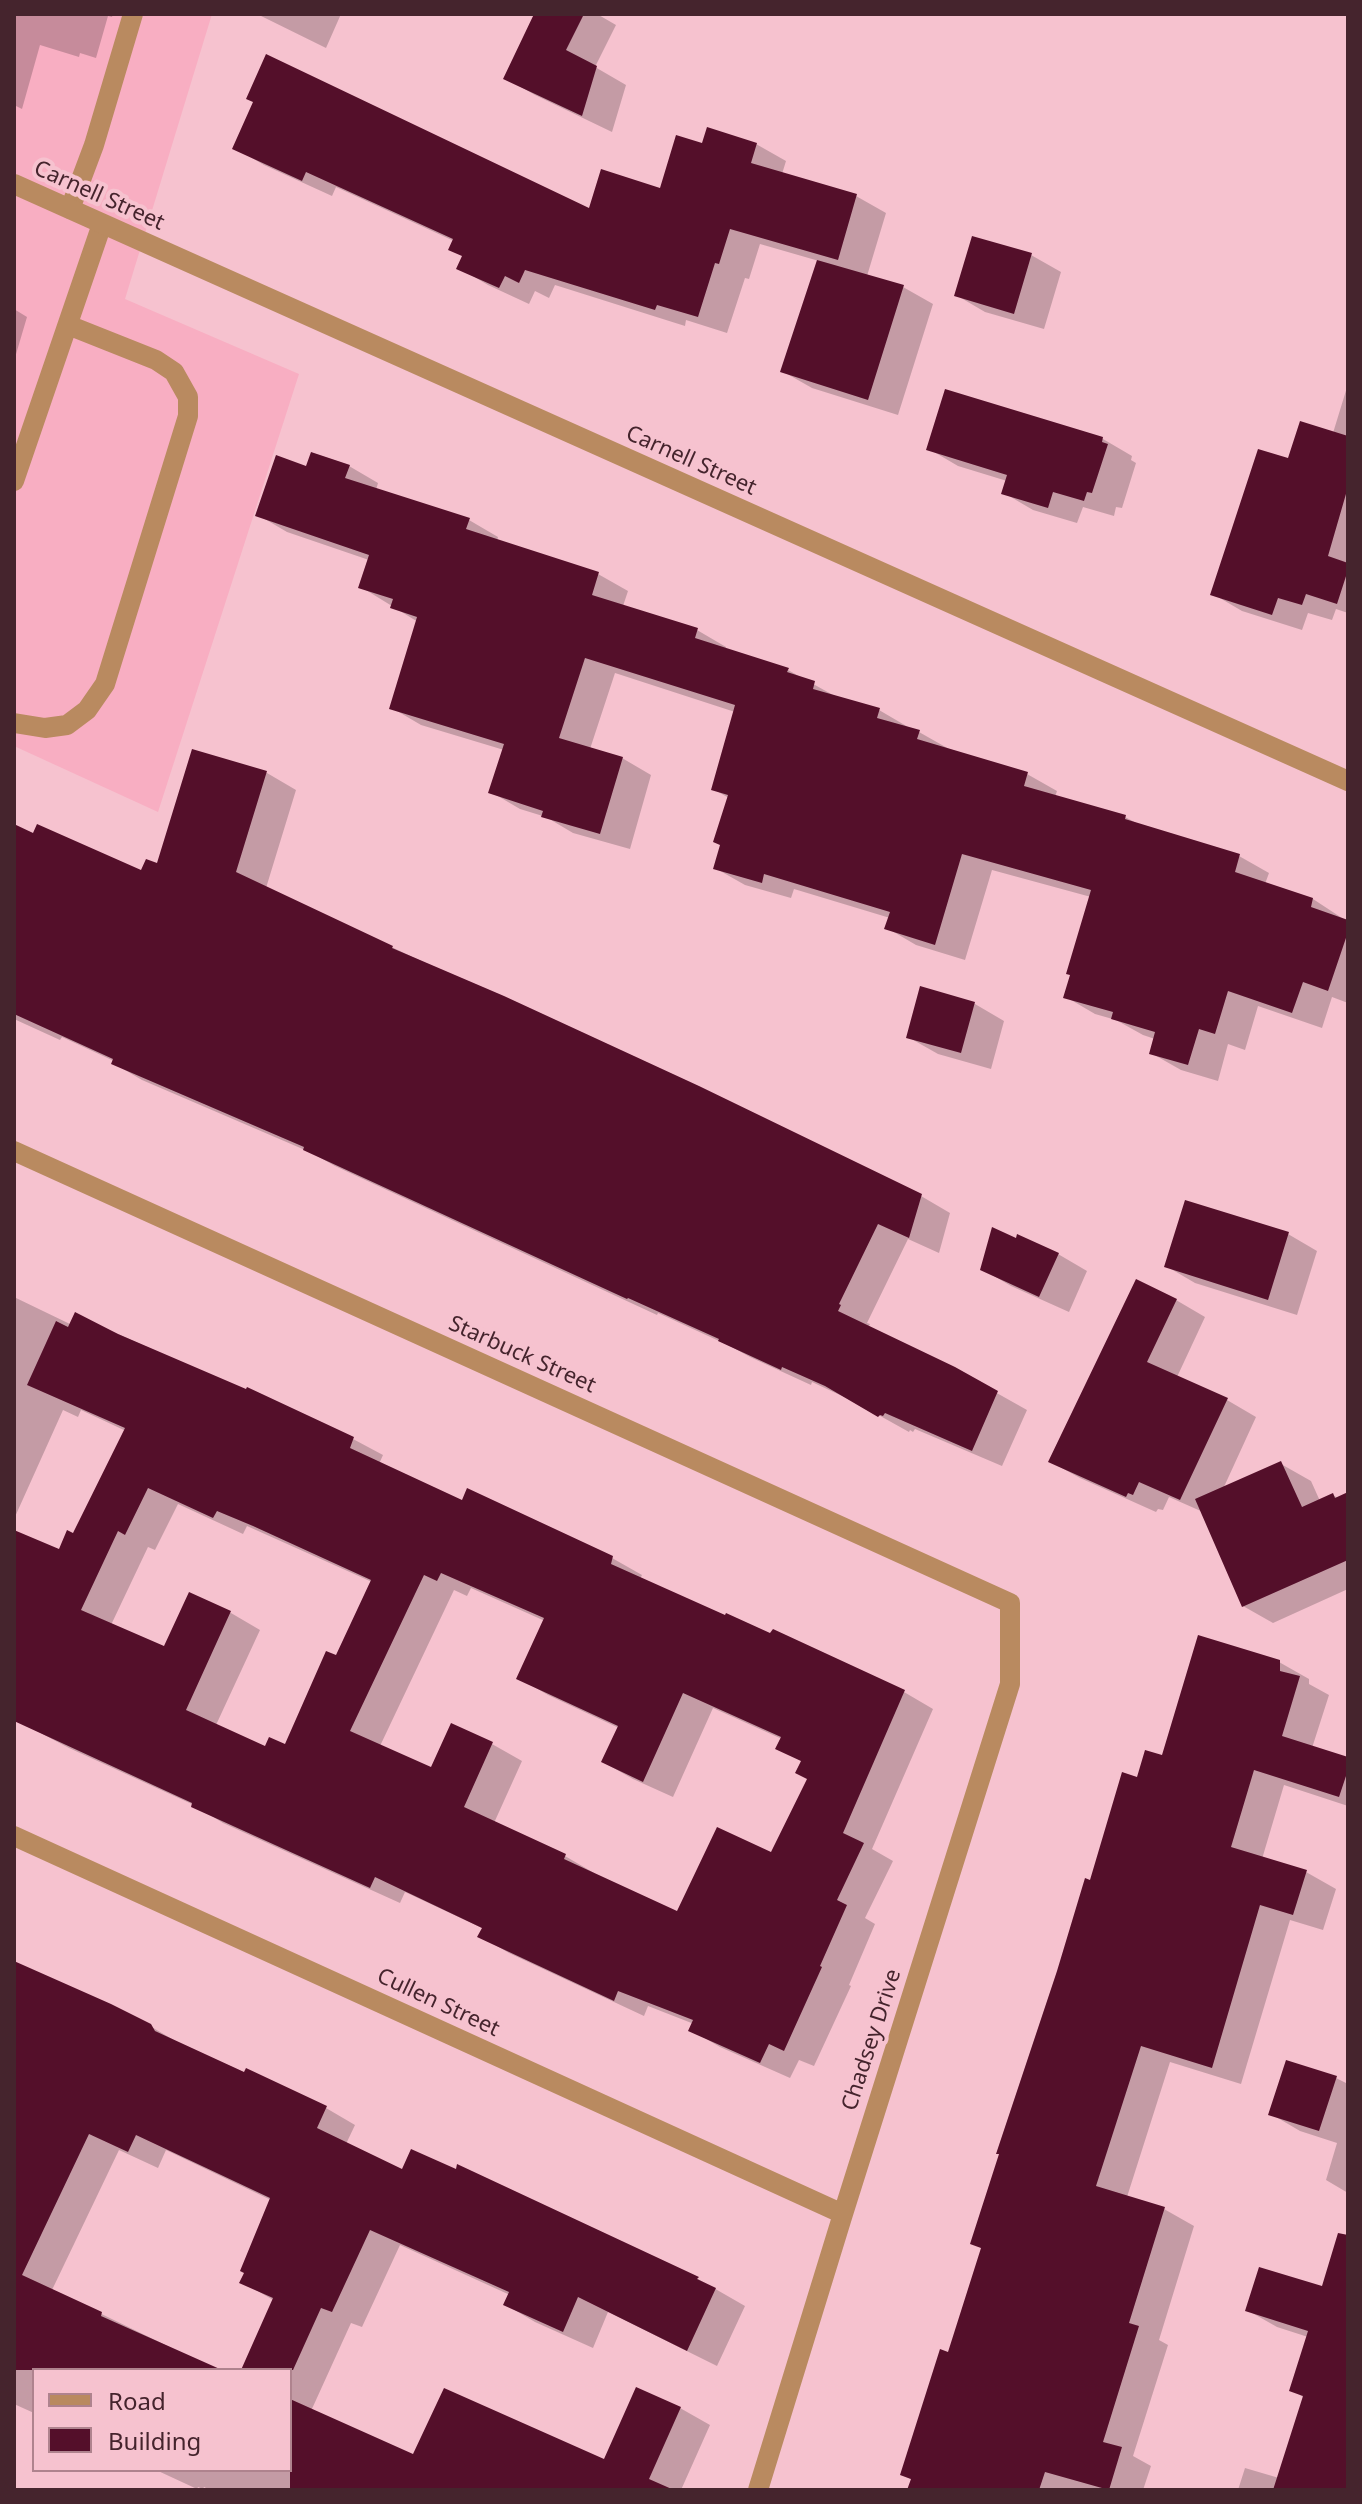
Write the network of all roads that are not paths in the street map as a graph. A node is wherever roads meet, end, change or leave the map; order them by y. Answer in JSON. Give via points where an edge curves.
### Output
{"nodes":[{"id":1,"x":133,"y":14,"type":"edge"},
{"id":2,"x":14,"y":184,"type":"edge"},
{"id":3,"x":70,"y":209,"type":"junction"},
{"id":4,"x":102,"y":224,"type":"junction"},
{"id":5,"x":68,"y":325,"type":"junction"},
{"id":6,"x":14,"y":481,"type":"edge"},
{"id":7,"x":14,"y":723,"type":"edge"},
{"id":8,"x":1348,"y":781,"type":"edge"},
{"id":9,"x":14,"y":1151,"type":"edge"},
{"id":10,"x":1010,"y":1603,"type":"joint"},
{"id":11,"x":14,"y":1836,"type":"edge"},
{"id":12,"x":843,"y":2214,"type":"junction"},
{"id":13,"x":758,"y":2490,"type":"edge"}],
"edges":[{"from":1,"to":3,"type":"street"},
{"from":2,"to":3,"type":"street","name":"Carnell Street"},
{"from":3,"to":4,"type":"street","name":"Carnell Street"},
{"from":4,"to":5,"type":"street"},
{"from":4,"to":8,"type":"street","name":"Carnell Street"},
{"from":5,"to":6,"type":"street"},
{"from":5,"to":7,"type":"street","via":[[174,372],[188,397],[188,416],[105,684],[87,710],[67,725]]},
{"from":9,"to":10,"type":"street","name":"Starbuck Street"},
{"from":10,"to":12,"type":"street","name":"Chadsey Drive","via":[[1010,1684]]},
{"from":11,"to":12,"type":"street","name":"Cullen Street"},
{"from":12,"to":13,"type":"street","name":"Chadsey Drive"}]}
